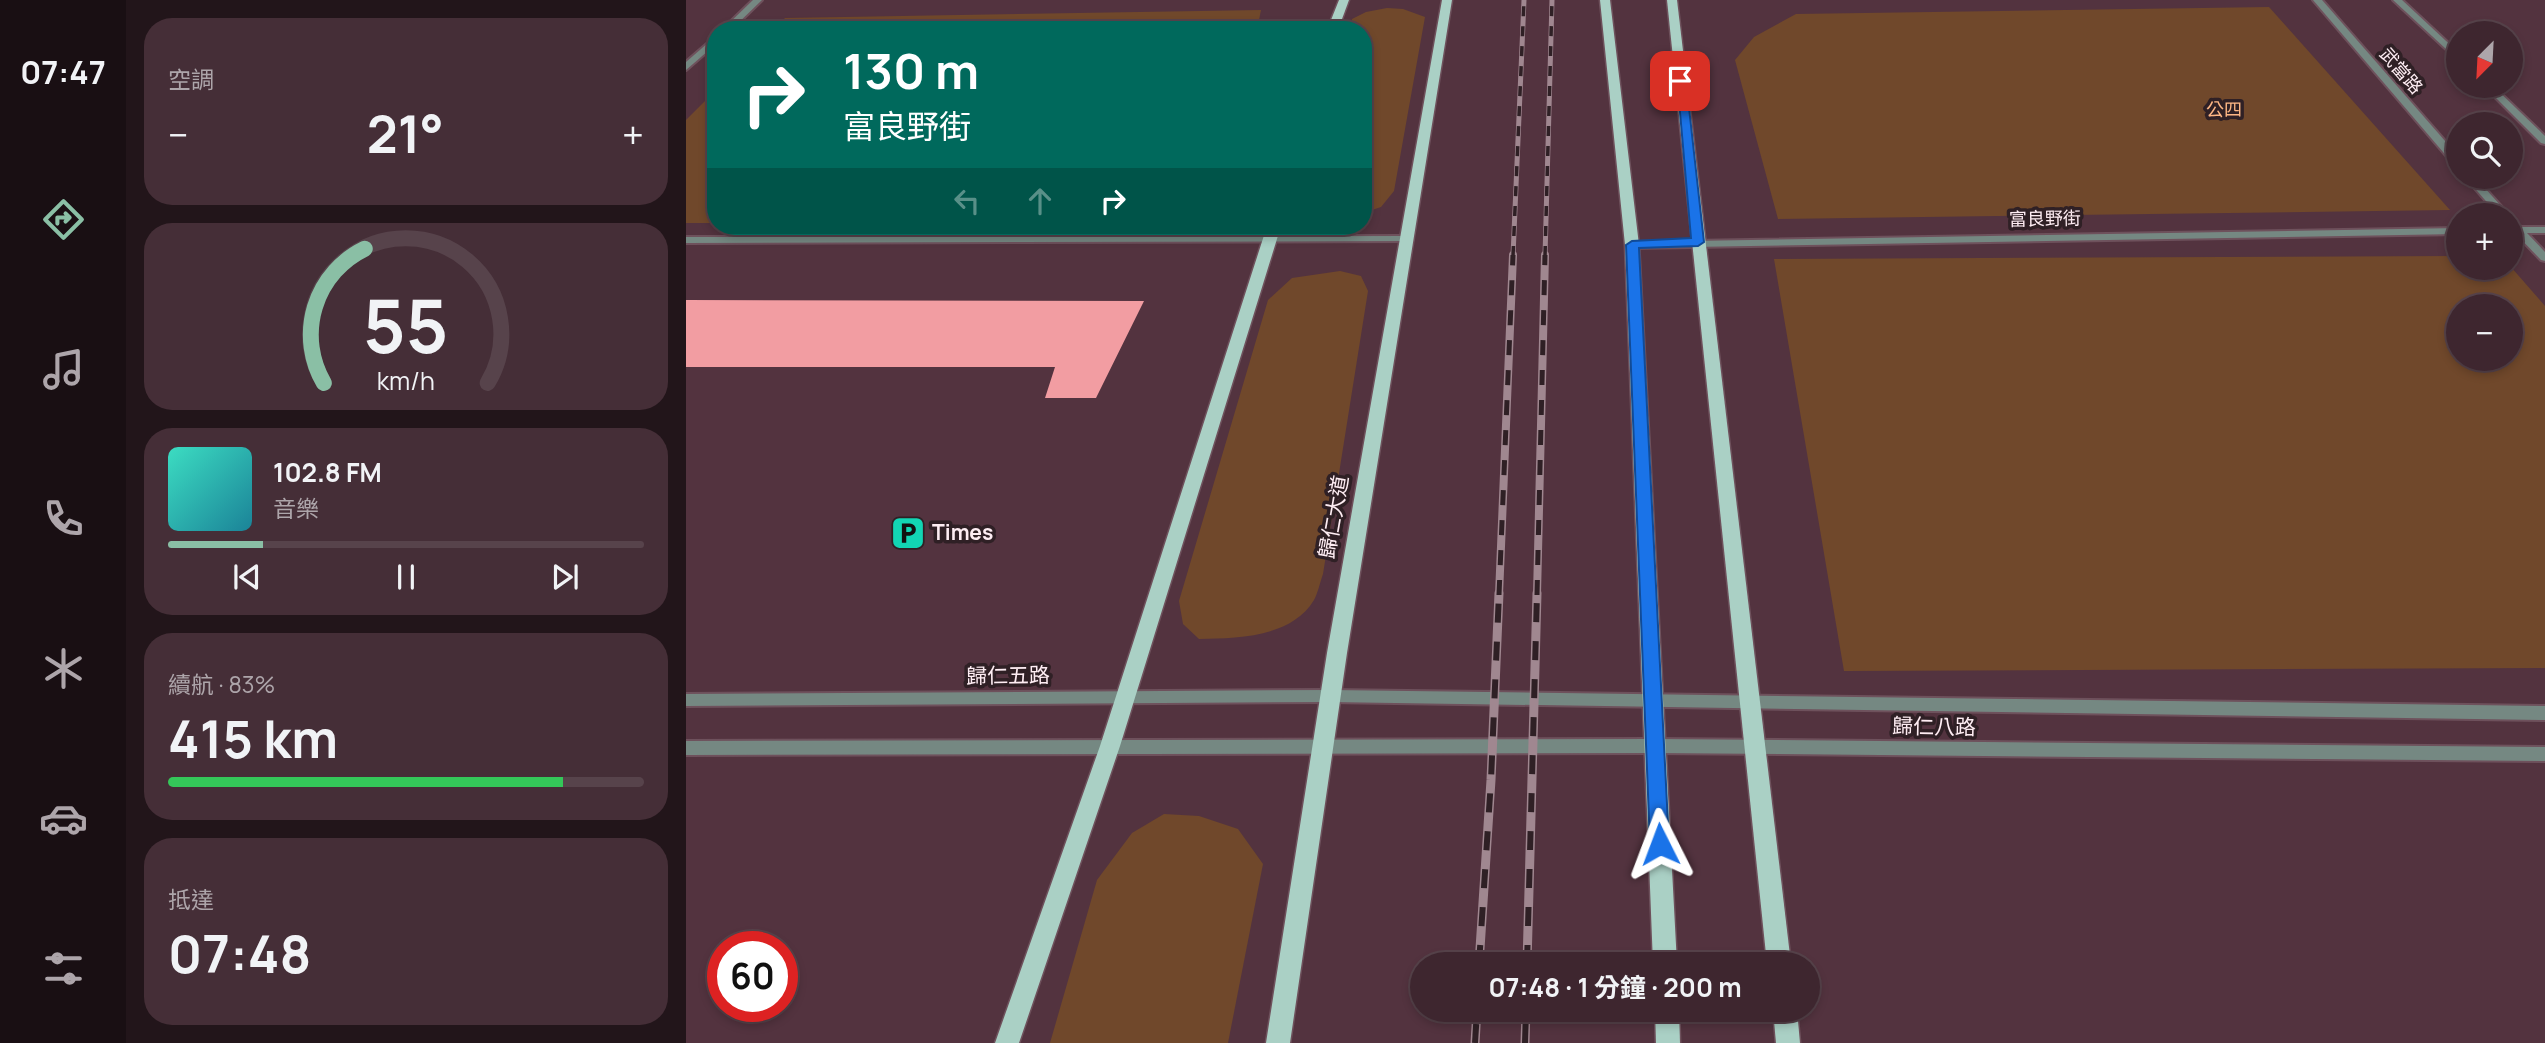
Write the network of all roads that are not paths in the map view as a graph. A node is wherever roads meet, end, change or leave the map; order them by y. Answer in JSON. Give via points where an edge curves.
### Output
{"nodes":[{"id":1,"x":758,"y":0,"type":"edge"},
{"id":2,"x":1343,"y":0,"type":"edge"},
{"id":3,"x":1447,"y":0,"type":"edge"},
{"id":4,"x":1605,"y":0,"type":"edge"},
{"id":5,"x":1672,"y":0,"type":"edge"},
{"id":6,"x":2316,"y":0,"type":"edge"},
{"id":7,"x":2397,"y":0,"type":"edge"},
{"id":8,"x":736,"y":21,"type":"edge"},
{"id":9,"x":1335,"y":21,"type":"edge"},
{"id":10,"x":2446,"y":46,"type":"edge"},
{"id":11,"x":707,"y":47,"type":"edge"},
{"id":12,"x":686,"y":67,"type":"edge"},
{"id":13,"x":2500,"y":98,"type":"edge"},
{"id":14,"x":2545,"y":141,"type":"edge"},
{"id":15,"x":2446,"y":149,"type":"edge"},
{"id":16,"x":2481,"y":189,"type":"edge"},
{"id":17,"x":2493,"y":203,"type":"edge"},
{"id":18,"x":2523,"y":229,"type":"edge"},
{"id":19,"x":2446,"y":230,"type":"edge"},
{"id":20,"x":2545,"y":230,"type":"edge"},
{"id":21,"x":1105,"y":235,"type":"edge"},
{"id":22,"x":1271,"y":235,"type":"edge"},
{"id":23,"x":1317,"y":235,"type":"edge"},
{"id":24,"x":2523,"y":237,"type":"edge"},
{"id":25,"x":1408,"y":239,"type":"junction"},
{"id":26,"x":686,"y":240,"type":"edge"},
{"id":27,"x":1698,"y":242,"type":"junction"},
{"id":28,"x":1632,"y":245,"type":"junction"},
{"id":29,"x":2545,"y":258,"type":"edge"},
{"id":30,"x":1125,"y":696,"type":"junction"},
{"id":31,"x":1330,"y":696,"type":"junction"},
{"id":32,"x":686,"y":700,"type":"edge"},
{"id":33,"x":1652,"y":700,"type":"junction"},
{"id":34,"x":1749,"y":701,"type":"junction"},
{"id":35,"x":2545,"y":713,"type":"edge"},
{"id":36,"x":1110,"y":746,"type":"junction"},
{"id":37,"x":1655,"y":746,"type":"junction"},
{"id":38,"x":1322,"y":747,"type":"junction"},
{"id":39,"x":1754,"y":747,"type":"junction"},
{"id":40,"x":686,"y":748,"type":"edge"},
{"id":41,"x":2545,"y":754,"type":"edge"},
{"id":42,"x":1664,"y":952,"type":"edge"},
{"id":43,"x":1779,"y":952,"type":"edge"},
{"id":44,"x":1667,"y":1022,"type":"edge"},
{"id":45,"x":1786,"y":1022,"type":"edge"},
{"id":46,"x":1007,"y":1043,"type":"edge"},
{"id":47,"x":1278,"y":1043,"type":"edge"},
{"id":48,"x":1668,"y":1043,"type":"edge"},
{"id":49,"x":1788,"y":1043,"type":"edge"}],
"edges":[{"from":1,"to":8,"type":"street"},
{"from":2,"to":9,"type":"main road"},
{"from":3,"to":25,"type":"main road","name":"歸仁大道"},
{"from":4,"to":28,"type":"main road"},
{"from":5,"to":27,"type":"main road"},
{"from":6,"to":15,"type":"street","name":"武當路"},
{"from":7,"to":10,"type":"street"},
{"from":11,"to":12,"type":"street"},
{"from":13,"to":14,"type":"street"},
{"from":16,"to":17,"type":"street"},
{"from":18,"to":20,"type":"street"},
{"from":19,"to":27,"type":"street","name":"富良野街"},
{"from":21,"to":26,"type":"street"},
{"from":22,"to":30,"type":"main road"},
{"from":23,"to":25,"type":"street"},
{"from":24,"to":29,"type":"street"},
{"from":25,"to":31,"type":"main road","name":"歸仁大道"},
{"from":27,"to":28,"type":"street","name":"富良野街"},
{"from":27,"to":34,"type":"main road"},
{"from":28,"to":33,"type":"main road"},
{"from":30,"to":31,"type":"street","name":"歸仁五路"},
{"from":30,"to":32,"type":"street","name":"歸仁五路"},
{"from":30,"to":36,"type":"main road"},
{"from":31,"to":33,"type":"street","name":"歸仁八路"},
{"from":31,"to":38,"type":"main road","name":"歸仁大道"},
{"from":33,"to":34,"type":"street","name":"歸仁八路"},
{"from":33,"to":37,"type":"main road"},
{"from":34,"to":35,"type":"street","name":"歸仁八路"},
{"from":34,"to":39,"type":"main road"},
{"from":36,"to":38,"type":"street"},
{"from":36,"to":40,"type":"street"},
{"from":36,"to":46,"type":"main road"},
{"from":37,"to":38,"type":"street","name":"歸仁八路"},
{"from":37,"to":39,"type":"street","name":"歸仁八路"},
{"from":37,"to":42,"type":"main road"},
{"from":38,"to":47,"type":"main road","name":"歸仁大道"},
{"from":39,"to":41,"type":"street","name":"歸仁八路"},
{"from":39,"to":43,"type":"main road"},
{"from":44,"to":48,"type":"main road"},
{"from":45,"to":49,"type":"main road"}]}
